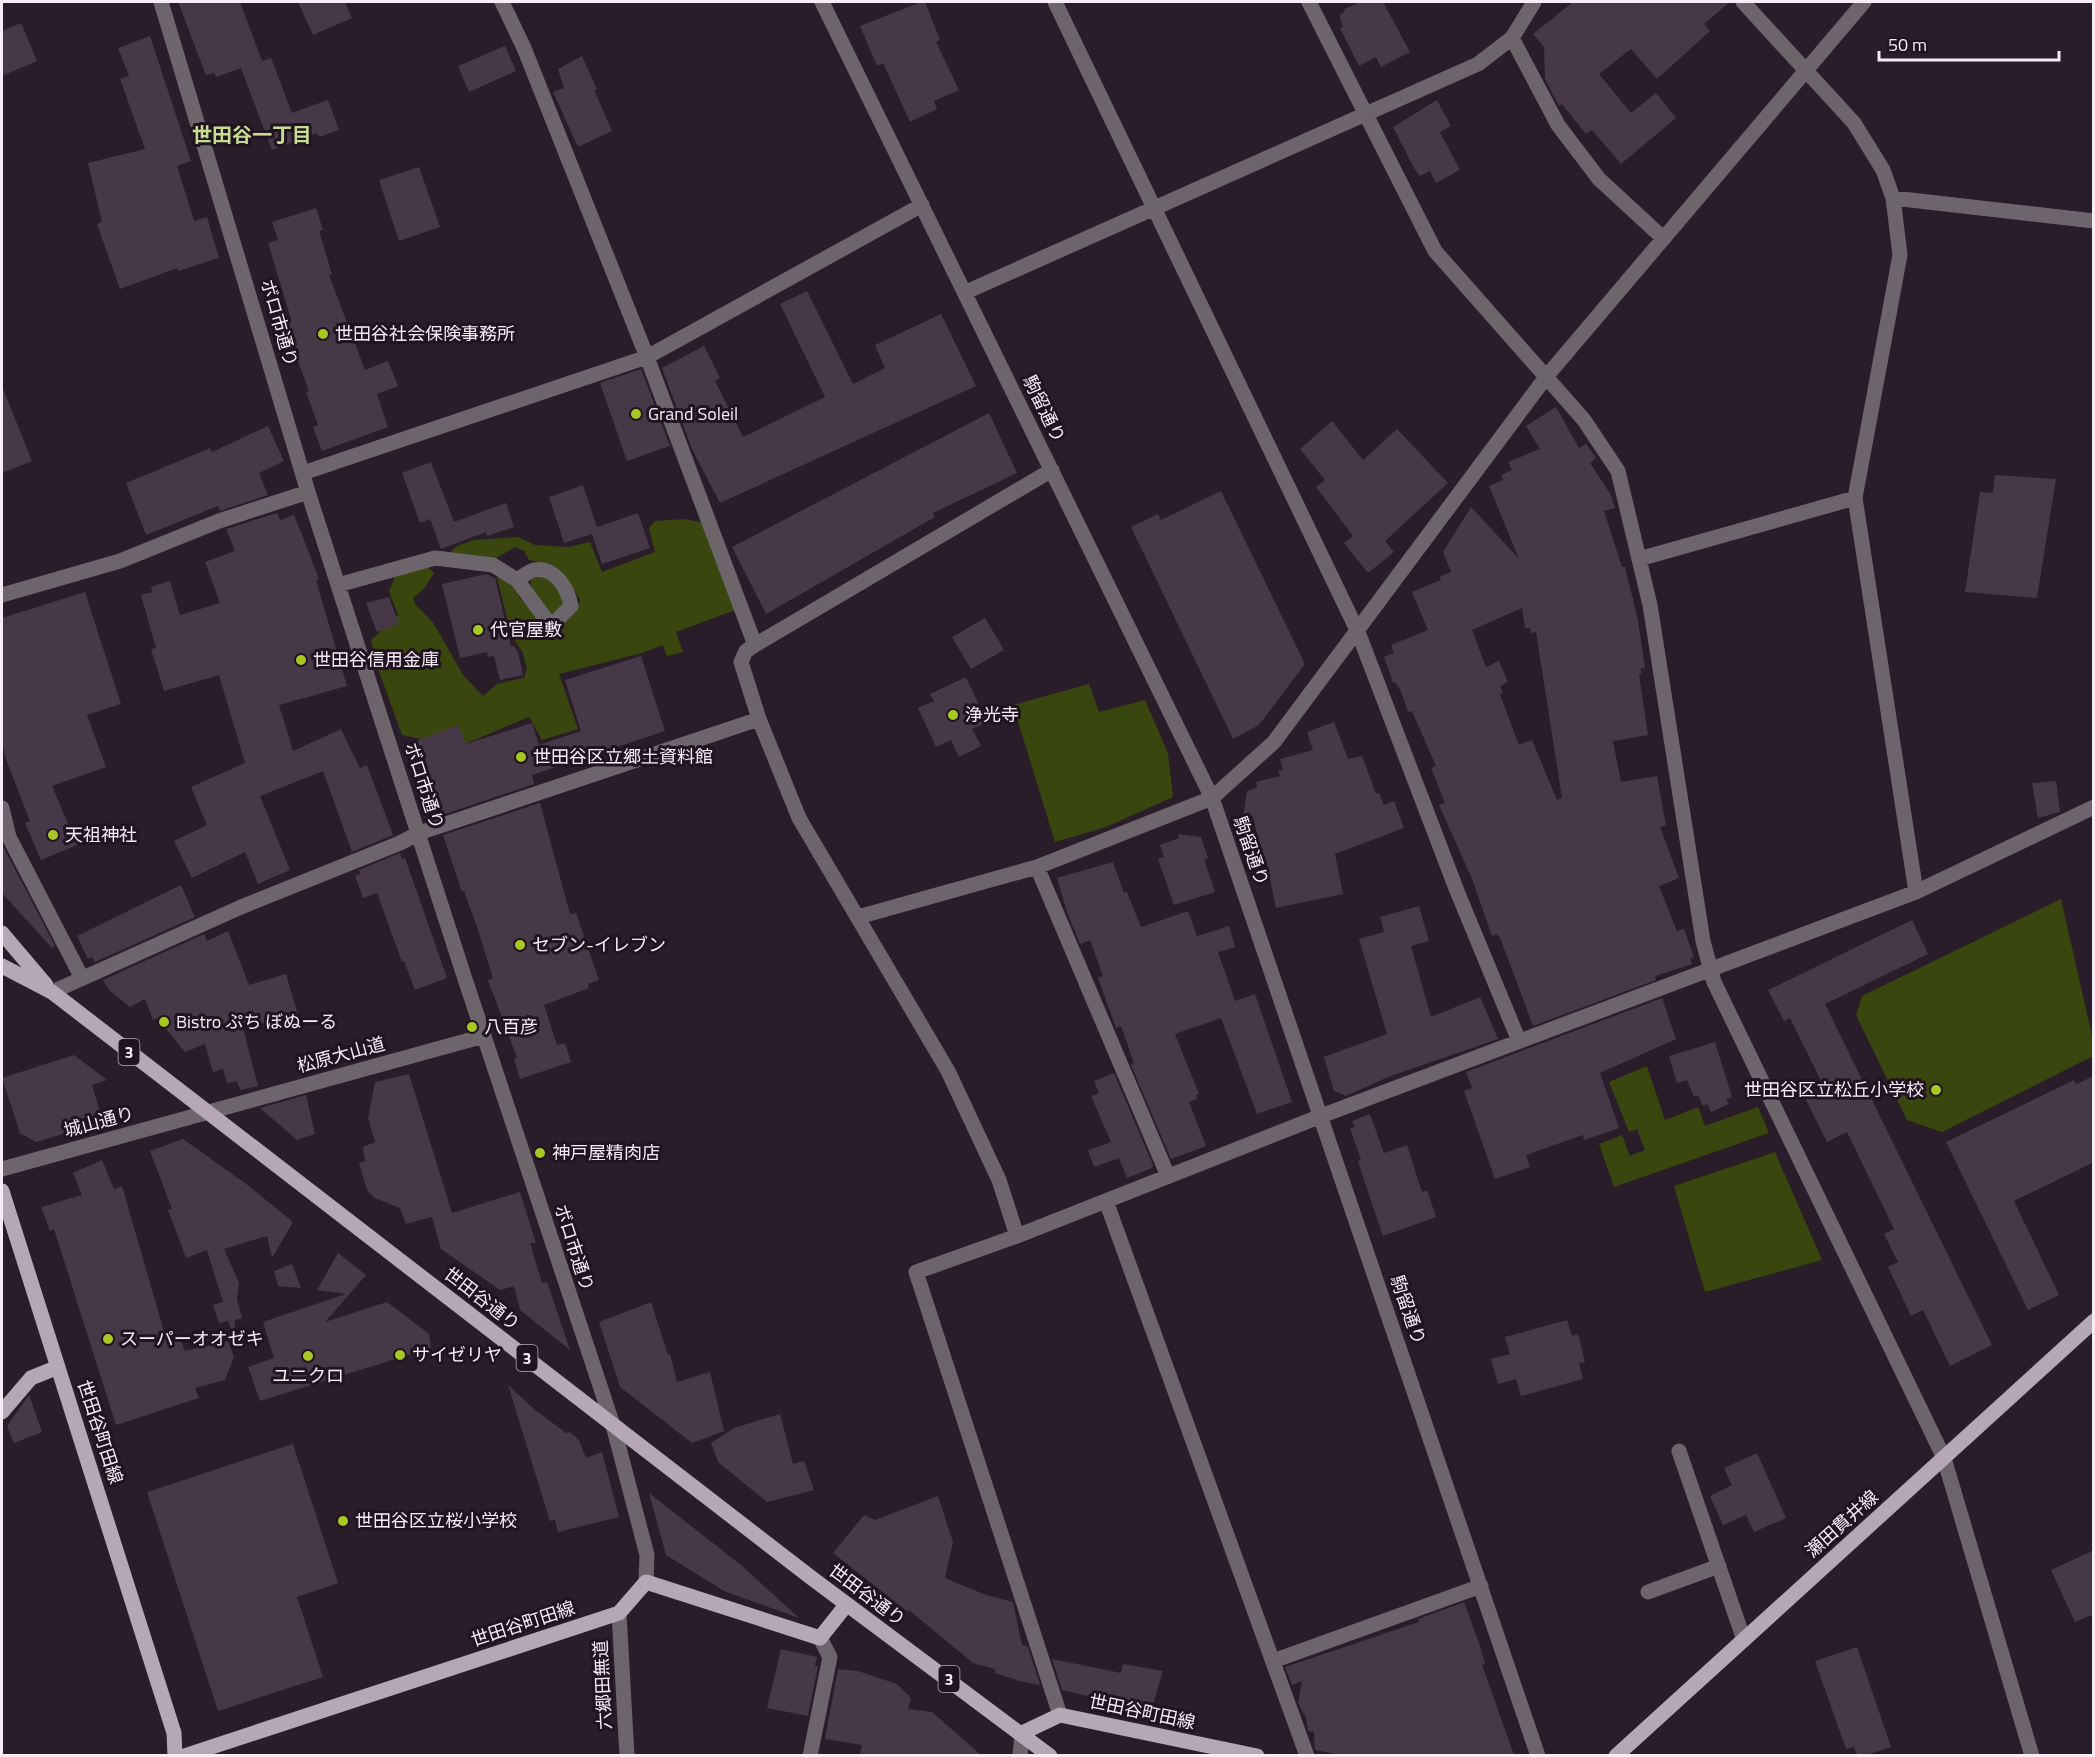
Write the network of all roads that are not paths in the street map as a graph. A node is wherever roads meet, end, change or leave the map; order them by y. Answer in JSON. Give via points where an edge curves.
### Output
{"nodes":[{"id":1,"x":161,"y":2,"type":"edge"},
{"id":2,"x":502,"y":2,"type":"edge"},
{"id":3,"x":822,"y":2,"type":"edge"},
{"id":4,"x":1055,"y":2,"type":"edge"},
{"id":5,"x":1309,"y":2,"type":"edge"},
{"id":6,"x":1534,"y":2,"type":"edge"},
{"id":7,"x":1743,"y":2,"type":"edge"},
{"id":8,"x":1864,"y":2,"type":"edge"},
{"id":9,"x":1512,"y":38,"type":"junction"},
{"id":10,"x":1804,"y":71,"type":"junction"},
{"id":11,"x":1366,"y":115,"type":"junction"},
{"id":12,"x":1893,"y":198,"type":"junction"},
{"id":13,"x":922,"y":205,"type":"junction"},
{"id":14,"x":1154,"y":208,"type":"junction"},
{"id":15,"x":2094,"y":221,"type":"edge"},
{"id":16,"x":1663,"y":238,"type":"junction"},
{"id":17,"x":966,"y":292,"type":"junction"},
{"id":18,"x":647,"y":357,"type":"junction"},
{"id":19,"x":1546,"y":377,"type":"junction"},
{"id":20,"x":1052,"y":470,"type":"junction"},
{"id":21,"x":303,"y":473,"type":"junction"},
{"id":22,"x":308,"y":492,"type":"junction"},
{"id":23,"x":1855,"y":498,"type":"junction"},
{"id":24,"x":1639,"y":559,"type":"junction"},
{"id":25,"x":518,"y":580,"type":"dead end"},
{"id":26,"x":338,"y":585,"type":"junction"},
{"id":27,"x":2,"y":595,"type":"edge"},
{"id":28,"x":1358,"y":632,"type":"junction"},
{"id":29,"x":755,"y":645,"type":"junction"},
{"id":30,"x":759,"y":719,"type":"junction"},
{"id":31,"x":1212,"y":798,"type":"junction"},
{"id":32,"x":2094,"y":807,"type":"edge"},
{"id":33,"x":2,"y":808,"type":"edge"},
{"id":34,"x":419,"y":833,"type":"junction"},
{"id":35,"x":5,"y":838,"type":"edge"},
{"id":36,"x":1037,"y":867,"type":"junction"},
{"id":37,"x":1916,"y":892,"type":"junction"},
{"id":38,"x":858,"y":917,"type":"junction"},
{"id":39,"x":2,"y":933,"type":"edge"},
{"id":40,"x":2,"y":966,"type":"edge"},
{"id":41,"x":1710,"y":970,"type":"junction"},
{"id":42,"x":82,"y":978,"type":"junction"},
{"id":43,"x":52,"y":992,"type":"junction"},
{"id":44,"x":484,"y":1036,"type":"junction"},
{"id":45,"x":1519,"y":1041,"type":"junction"},
{"id":46,"x":207,"y":1111,"type":"junction"},
{"id":47,"x":1321,"y":1116,"type":"junction"},
{"id":48,"x":2,"y":1169,"type":"edge"},
{"id":49,"x":1168,"y":1176,"type":"junction"},
{"id":50,"x":2,"y":1191,"type":"edge"},
{"id":51,"x":1106,"y":1201,"type":"junction"},
{"id":52,"x":1017,"y":1236,"type":"junction"},
{"id":53,"x":2092,"y":1325,"type":"edge"},
{"id":54,"x":58,"y":1367,"type":"junction"},
{"id":55,"x":2,"y":1412,"type":"edge"},
{"id":56,"x":613,"y":1425,"type":"junction"},
{"id":57,"x":1679,"y":1451,"type":"dead end"},
{"id":58,"x":1944,"y":1458,"type":"junction"},
{"id":59,"x":1719,"y":1566,"type":"junction"},
{"id":60,"x":646,"y":1582,"type":"junction"},
{"id":61,"x":1481,"y":1586,"type":"junction"},
{"id":62,"x":1648,"y":1592,"type":"dead end"},
{"id":63,"x":847,"y":1604,"type":"junction"},
{"id":64,"x":619,"y":1613,"type":"junction"},
{"id":65,"x":820,"y":1638,"type":"junction"},
{"id":66,"x":1744,"y":1640,"type":"junction"},
{"id":67,"x":1273,"y":1661,"type":"junction"},
{"id":68,"x":1060,"y":1715,"type":"junction"},
{"id":69,"x":1022,"y":1733,"type":"junction"},
{"id":70,"x":175,"y":1755,"type":"edge"},
{"id":71,"x":184,"y":1755,"type":"edge"},
{"id":72,"x":627,"y":1755,"type":"edge"},
{"id":73,"x":810,"y":1755,"type":"edge"},
{"id":74,"x":1020,"y":1755,"type":"edge"},
{"id":75,"x":1050,"y":1755,"type":"edge"},
{"id":76,"x":1257,"y":1755,"type":"edge"},
{"id":77,"x":1307,"y":1755,"type":"edge"},
{"id":78,"x":1538,"y":1755,"type":"edge"},
{"id":79,"x":1616,"y":1755,"type":"edge"},
{"id":80,"x":2032,"y":1755,"type":"edge"}],
"edges":[{"from":1,"to":21,"type":"street","name":"ボロ市通り"},
{"from":2,"to":18,"type":"street"},
{"from":3,"to":13,"type":"street","name":"駒留通り"},
{"from":4,"to":14,"type":"street"},
{"from":5,"to":11,"type":"street"},
{"from":6,"to":9,"type":"street"},
{"from":7,"to":10,"type":"street"},
{"from":8,"to":10,"type":"street"},
{"from":9,"to":11,"type":"street","via":[[1478,64]]},
{"from":9,"to":16,"type":"street","via":[[1558,125],[1599,179]]},
{"from":10,"to":12,"type":"street","via":[[1854,123],[1882,170]]},
{"from":10,"to":16,"type":"street"},
{"from":11,"to":14,"type":"street"},
{"from":11,"to":19,"type":"street","via":[[1435,251]]},
{"from":12,"to":15,"type":"street"},
{"from":12,"to":23,"type":"street","via":[[1900,255]]},
{"from":13,"to":17,"type":"street","name":"駒留通り"},
{"from":13,"to":18,"type":"street"},
{"from":14,"to":17,"type":"street"},
{"from":14,"to":28,"type":"street"},
{"from":16,"to":19,"type":"street"},
{"from":17,"to":20,"type":"street","name":"駒留通り"},
{"from":18,"to":21,"type":"street"},
{"from":18,"to":29,"type":"street"},
{"from":19,"to":24,"type":"street","via":[[1584,420],[1618,471]]},
{"from":19,"to":28,"type":"street"},
{"from":20,"to":29,"type":"street"},
{"from":20,"to":31,"type":"street","name":"駒留通り"},
{"from":21,"to":22,"type":"street","name":"ボロ市通り"},
{"from":22,"to":26,"type":"street","name":"ボロ市通り"},
{"from":22,"to":27,"type":"street","via":[[219,521],[120,561]]},
{"from":23,"to":24,"type":"street"},
{"from":23,"to":37,"type":"street"},
{"from":24,"to":41,"type":"street","via":[[1650,605]]},
{"from":25,"to":26,"type":"street","via":[[493,565],[435,558]]},
{"from":26,"to":34,"type":"street","name":"ボロ市通り"},
{"from":28,"to":31,"type":"street","via":[[1274,742]]},
{"from":28,"to":45,"type":"street"},
{"from":29,"to":30,"type":"street","via":[[746,651],[741,662]]},
{"from":30,"to":34,"type":"street"},
{"from":30,"to":38,"type":"street","via":[[799,818]]},
{"from":31,"to":36,"type":"street"},
{"from":31,"to":47,"type":"street","name":"駒留通り"},
{"from":32,"to":37,"type":"street"},
{"from":33,"to":35,"type":"street"},
{"from":34,"to":42,"type":"street"},
{"from":34,"to":44,"type":"street","name":"ボロ市通り"},
{"from":35,"to":42,"type":"street"},
{"from":36,"to":38,"type":"street"},
{"from":36,"to":49,"type":"street"},
{"from":37,"to":41,"type":"street"},
{"from":38,"to":52,"type":"street","via":[[948,1071],[999,1180]]},
{"from":39,"to":43,"type":"main road"},
{"from":40,"to":43,"type":"main road","name":"世田谷通り","number":"3"},
{"from":41,"to":45,"type":"street"},
{"from":41,"to":58,"type":"street"},
{"from":42,"to":43,"type":"street"},
{"from":43,"to":46,"type":"main road","name":"世田谷通り","number":"3"},
{"from":44,"to":46,"type":"street","name":"松原大山道"},
{"from":44,"to":56,"type":"street","name":"ボロ市通り"},
{"from":45,"to":47,"type":"street"},
{"from":46,"to":48,"type":"street","name":"城山通り"},
{"from":46,"to":56,"type":"main road","name":"世田谷通り","number":"3"},
{"from":47,"to":49,"type":"street"},
{"from":47,"to":61,"type":"street","name":"駒留通り"},
{"from":49,"to":51,"type":"street"},
{"from":50,"to":54,"type":"main road","name":"世田谷町田線"},
{"from":51,"to":52,"type":"street"},
{"from":51,"to":67,"type":"street"},
{"from":52,"to":68,"type":"street","via":[[916,1272]]},
{"from":53,"to":58,"type":"main road","name":"瀬田貫井線"},
{"from":54,"to":55,"type":"main road","via":[[31,1378]]},
{"from":54,"to":70,"type":"main road","name":"世田谷町田線","via":[[174,1733]]},
{"from":56,"to":60,"type":"street","name":"ボロ市通り","via":[[647,1555]]},
{"from":56,"to":63,"type":"main road","name":"世田谷通り","number":"3"},
{"from":57,"to":59,"type":"street"},
{"from":58,"to":66,"type":"main road","name":"瀬田貫井線"},
{"from":58,"to":80,"type":"street"},
{"from":59,"to":62,"type":"street"},
{"from":59,"to":66,"type":"street"},
{"from":60,"to":64,"type":"main road"},
{"from":60,"to":65,"type":"main road"},
{"from":61,"to":67,"type":"street"},
{"from":61,"to":78,"type":"street","name":"駒留通り"},
{"from":63,"to":65,"type":"main road"},
{"from":63,"to":69,"type":"main road","name":"世田谷通り","number":"3"},
{"from":64,"to":71,"type":"main road","name":"世田谷町田線"},
{"from":64,"to":72,"type":"street","name":"六郷田無道"},
{"from":65,"to":73,"type":"street","via":[[830,1657]]},
{"from":66,"to":79,"type":"main road","name":"瀬田貫井線"},
{"from":67,"to":77,"type":"street"},
{"from":68,"to":69,"type":"main road"},
{"from":68,"to":76,"type":"main road","name":"世田谷町田線"},
{"from":69,"to":74,"type":"street"},
{"from":69,"to":75,"type":"main road","name":"世田谷通り","number":"3"}]}
